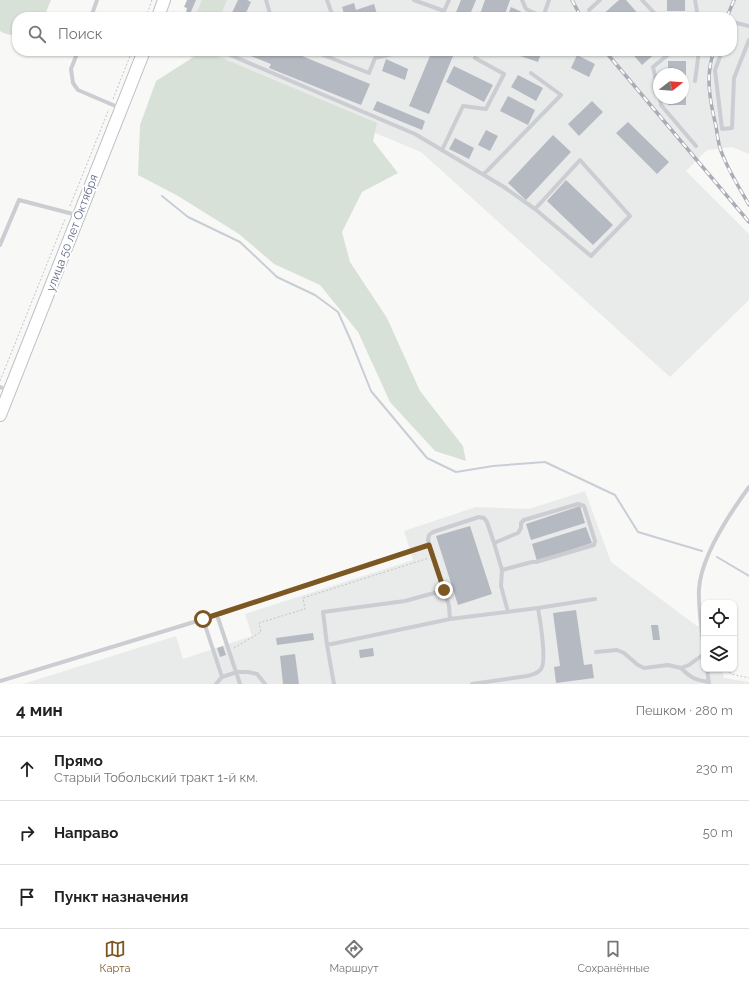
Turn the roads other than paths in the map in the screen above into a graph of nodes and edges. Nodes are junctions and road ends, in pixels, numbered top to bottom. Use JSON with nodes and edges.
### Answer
{"nodes":[{"id":1,"x":97,"y":0,"type":"edge"},
{"id":2,"x":164,"y":0,"type":"edge"},
{"id":3,"x":266,"y":0,"type":"edge"},
{"id":4,"x":328,"y":0,"type":"edge"},
{"id":5,"x":414,"y":0,"type":"edge"},
{"id":6,"x":449,"y":0,"type":"edge"},
{"id":7,"x":522,"y":0,"type":"edge"},
{"id":8,"x":549,"y":0,"type":"edge"},
{"id":9,"x":600,"y":0,"type":"edge"},
{"id":10,"x":642,"y":0,"type":"edge"},
{"id":11,"x":695,"y":0,"type":"edge"},
{"id":12,"x":589,"y":10,"type":"dead end"},
{"id":13,"x":93,"y":12,"type":"edge"},
{"id":14,"x":160,"y":12,"type":"edge"},
{"id":15,"x":270,"y":12,"type":"edge"},
{"id":16,"x":332,"y":12,"type":"edge"},
{"id":17,"x":532,"y":12,"type":"edge"},
{"id":18,"x":545,"y":12,"type":"edge"},
{"id":19,"x":653,"y":12,"type":"edge"},
{"id":20,"x":697,"y":12,"type":"edge"},
{"id":21,"x":737,"y":23,"type":"edge"},
{"id":22,"x":749,"y":26,"type":"edge"},
{"id":23,"x":749,"y":40,"type":"edge"},
{"id":24,"x":76,"y":56,"type":"edge"},
{"id":25,"x":142,"y":56,"type":"edge"},
{"id":26,"x":233,"y":56,"type":"edge"},
{"id":27,"x":326,"y":56,"type":"edge"},
{"id":28,"x":383,"y":56,"type":"edge"},
{"id":29,"x":666,"y":56,"type":"edge"},
{"id":30,"x":698,"y":56,"type":"edge"},
{"id":31,"x":720,"y":56,"type":"edge"},
{"id":32,"x":475,"y":58,"type":"dead end"},
{"id":33,"x":653,"y":68,"type":"edge"},
{"id":34,"x":531,"y":73,"type":"dead end"},
{"id":35,"x":695,"y":81,"type":"dead end"},
{"id":36,"x":662,"y":104,"type":"edge"},
{"id":37,"x":121,"y":109,"type":"junction"},
{"id":38,"x":696,"y":146,"type":"dead end"},
{"id":39,"x":442,"y":150,"type":"junction"},
{"id":40,"x":483,"y":174,"type":"junction"},
{"id":41,"x":535,"y":209,"type":"junction"},
{"id":42,"x":79,"y":216,"type":"junction"},
{"id":43,"x":0,"y":245,"type":"edge"},
{"id":44,"x":5,"y":389,"type":"edge"},
{"id":45,"x":0,"y":415,"type":"edge"},
{"id":46,"x":749,"y":487,"type":"edge"},
{"id":47,"x":494,"y":543,"type":"junction"},
{"id":48,"x":429,"y":545,"type":"junction"},
{"id":49,"x":502,"y":570,"type":"junction"},
{"id":50,"x":444,"y":590,"type":"junction"},
{"id":51,"x":595,"y":599,"type":"dead end"},
{"id":52,"x":538,"y":608,"type":"junction"},
{"id":53,"x":508,"y":612,"type":"junction"},
{"id":54,"x":218,"y":614,"type":"junction"},
{"id":55,"x":203,"y":619,"type":"junction"},
{"id":56,"x":450,"y":619,"type":"junction"},
{"id":57,"x":703,"y":636,"type":"edge"},
{"id":58,"x":327,"y":645,"type":"junction"},
{"id":59,"x":596,"y":652,"type":"dead end"},
{"id":60,"x":701,"y":656,"type":"edge"},
{"id":61,"x":681,"y":668,"type":"junction"},
{"id":62,"x":237,"y":672,"type":"junction"},
{"id":63,"x":707,"y":672,"type":"edge"},
{"id":64,"x":222,"y":677,"type":"junction"},
{"id":65,"x":0,"y":681,"type":"edge"},
{"id":66,"x":709,"y":683,"type":"edge"},
{"id":67,"x":216,"y":684,"type":"edge"},
{"id":68,"x":240,"y":684,"type":"edge"},
{"id":69,"x":265,"y":684,"type":"edge"},
{"id":70,"x":334,"y":684,"type":"edge"},
{"id":71,"x":472,"y":684,"type":"edge"}],
"edges":[{"from":1,"to":13,"type":"lane"},
{"from":2,"to":14,"type":"main road"},
{"from":3,"to":15,"type":"lane"},
{"from":4,"to":16,"type":"lane"},
{"from":5,"to":6,"type":"lane"},
{"from":7,"to":17,"type":"lane"},
{"from":8,"to":18,"type":"lane"},
{"from":9,"to":12,"type":"lane"},
{"from":10,"to":19,"type":"lane"},
{"from":11,"to":20,"type":"lane"},
{"from":21,"to":22,"type":"lane"},
{"from":23,"to":31,"type":"lane"},
{"from":24,"to":37,"type":"lane"},
{"from":25,"to":37,"type":"main road","name":"улица 50 лет Октября"},
{"from":26,"to":39,"type":"lane"},
{"from":27,"to":28,"type":"lane"},
{"from":29,"to":33,"type":"lane"},
{"from":30,"to":35,"type":"lane"},
{"from":32,"to":39,"type":"lane"},
{"from":34,"to":40,"type":"lane"},
{"from":36,"to":38,"type":"lane"},
{"from":37,"to":42,"type":"main road","name":"улица 50 лет Октября"},
{"from":39,"to":40,"type":"lane"},
{"from":40,"to":41,"type":"lane"},
{"from":41,"to":41,"type":"lane"},
{"from":42,"to":43,"type":"lane"},
{"from":42,"to":44,"type":"main road","name":"улица 50 лет Октября"},
{"from":44,"to":45,"type":"main road","name":"улица 50 лет Октября"},
{"from":46,"to":57,"type":"lane"},
{"from":47,"to":48,"type":"lane"},
{"from":47,"to":49,"type":"lane"},
{"from":47,"to":49,"type":"lane"},
{"from":48,"to":50,"type":"lane"},
{"from":48,"to":54,"type":"lane"},
{"from":49,"to":53,"type":"lane"},
{"from":50,"to":56,"type":"lane"},
{"from":50,"to":58,"type":"lane"},
{"from":51,"to":52,"type":"lane"},
{"from":52,"to":53,"type":"lane"},
{"from":52,"to":71,"type":"lane"},
{"from":53,"to":56,"type":"lane"},
{"from":54,"to":55,"type":"lane"},
{"from":54,"to":62,"type":"lane"},
{"from":55,"to":64,"type":"lane"},
{"from":55,"to":65,"type":"lane"},
{"from":56,"to":58,"type":"lane"},
{"from":58,"to":70,"type":"lane"},
{"from":59,"to":61,"type":"lane"},
{"from":60,"to":61,"type":"lane"},
{"from":61,"to":66,"type":"lane"},
{"from":62,"to":64,"type":"lane"},
{"from":62,"to":68,"type":"lane"},
{"from":62,"to":69,"type":"lane"},
{"from":63,"to":66,"type":"lane"},
{"from":64,"to":67,"type":"lane"}]}
